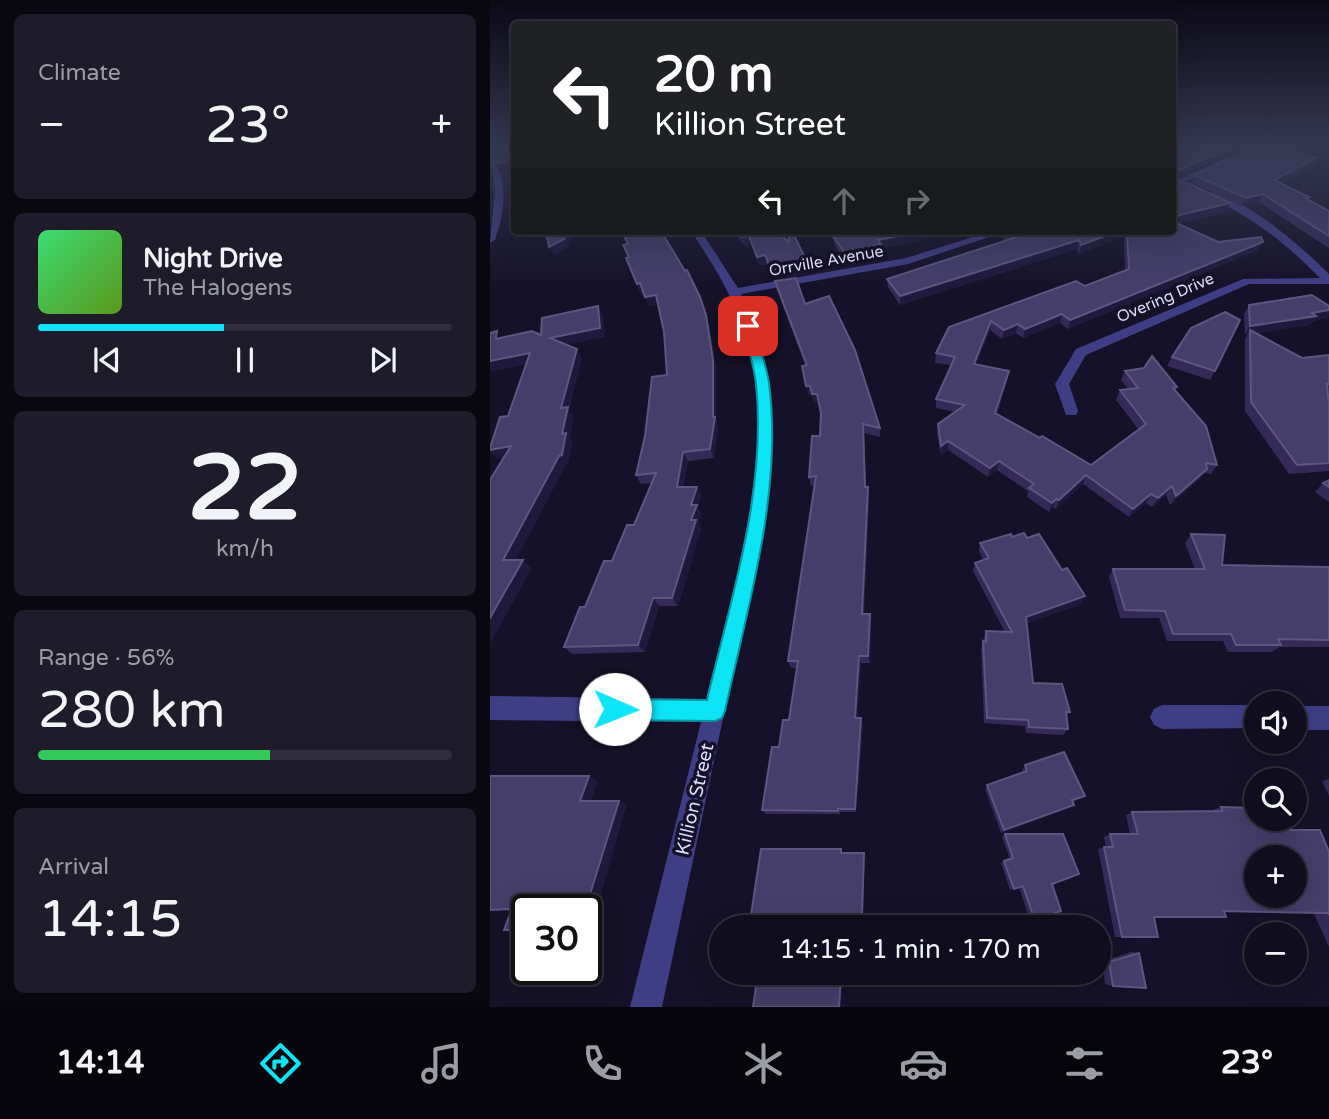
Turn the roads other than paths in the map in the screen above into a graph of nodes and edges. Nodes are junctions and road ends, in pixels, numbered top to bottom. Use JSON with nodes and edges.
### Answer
{"nodes":[{"id":1,"x":500,"y":193,"type":"edge"},
{"id":2,"x":1203,"y":193,"type":"edge"},
{"id":3,"x":699,"y":235,"type":"edge"},
{"id":4,"x":989,"y":235,"type":"edge"},
{"id":5,"x":490,"y":240,"type":"edge"},
{"id":6,"x":1329,"y":281,"type":"edge"},
{"id":7,"x":736,"y":292,"type":"junction"},
{"id":8,"x":1071,"y":411,"type":"dead end"},
{"id":9,"x":490,"y":708,"type":"edge"},
{"id":10,"x":715,"y":711,"type":"junction"},
{"id":11,"x":1162,"y":717,"type":"dead end"},
{"id":12,"x":1244,"y":718,"type":"edge"},
{"id":13,"x":1307,"y":718,"type":"edge"},
{"id":14,"x":1329,"y":718,"type":"edge"},
{"id":15,"x":646,"y":1007,"type":"edge"}],
"edges":[{"from":1,"to":5,"type":"street"},
{"from":2,"to":6,"type":"street"},
{"from":3,"to":7,"type":"street","name":"Killion Street"},
{"from":4,"to":7,"type":"street","name":"Orrville Avenue"},
{"from":6,"to":8,"type":"street","name":"Overing Drive"},
{"from":7,"to":10,"type":"street","name":"Killion Street"},
{"from":9,"to":10,"type":"street"},
{"from":10,"to":15,"type":"street","name":"Killion Street"},
{"from":11,"to":12,"type":"street"},
{"from":13,"to":14,"type":"street"}]}
